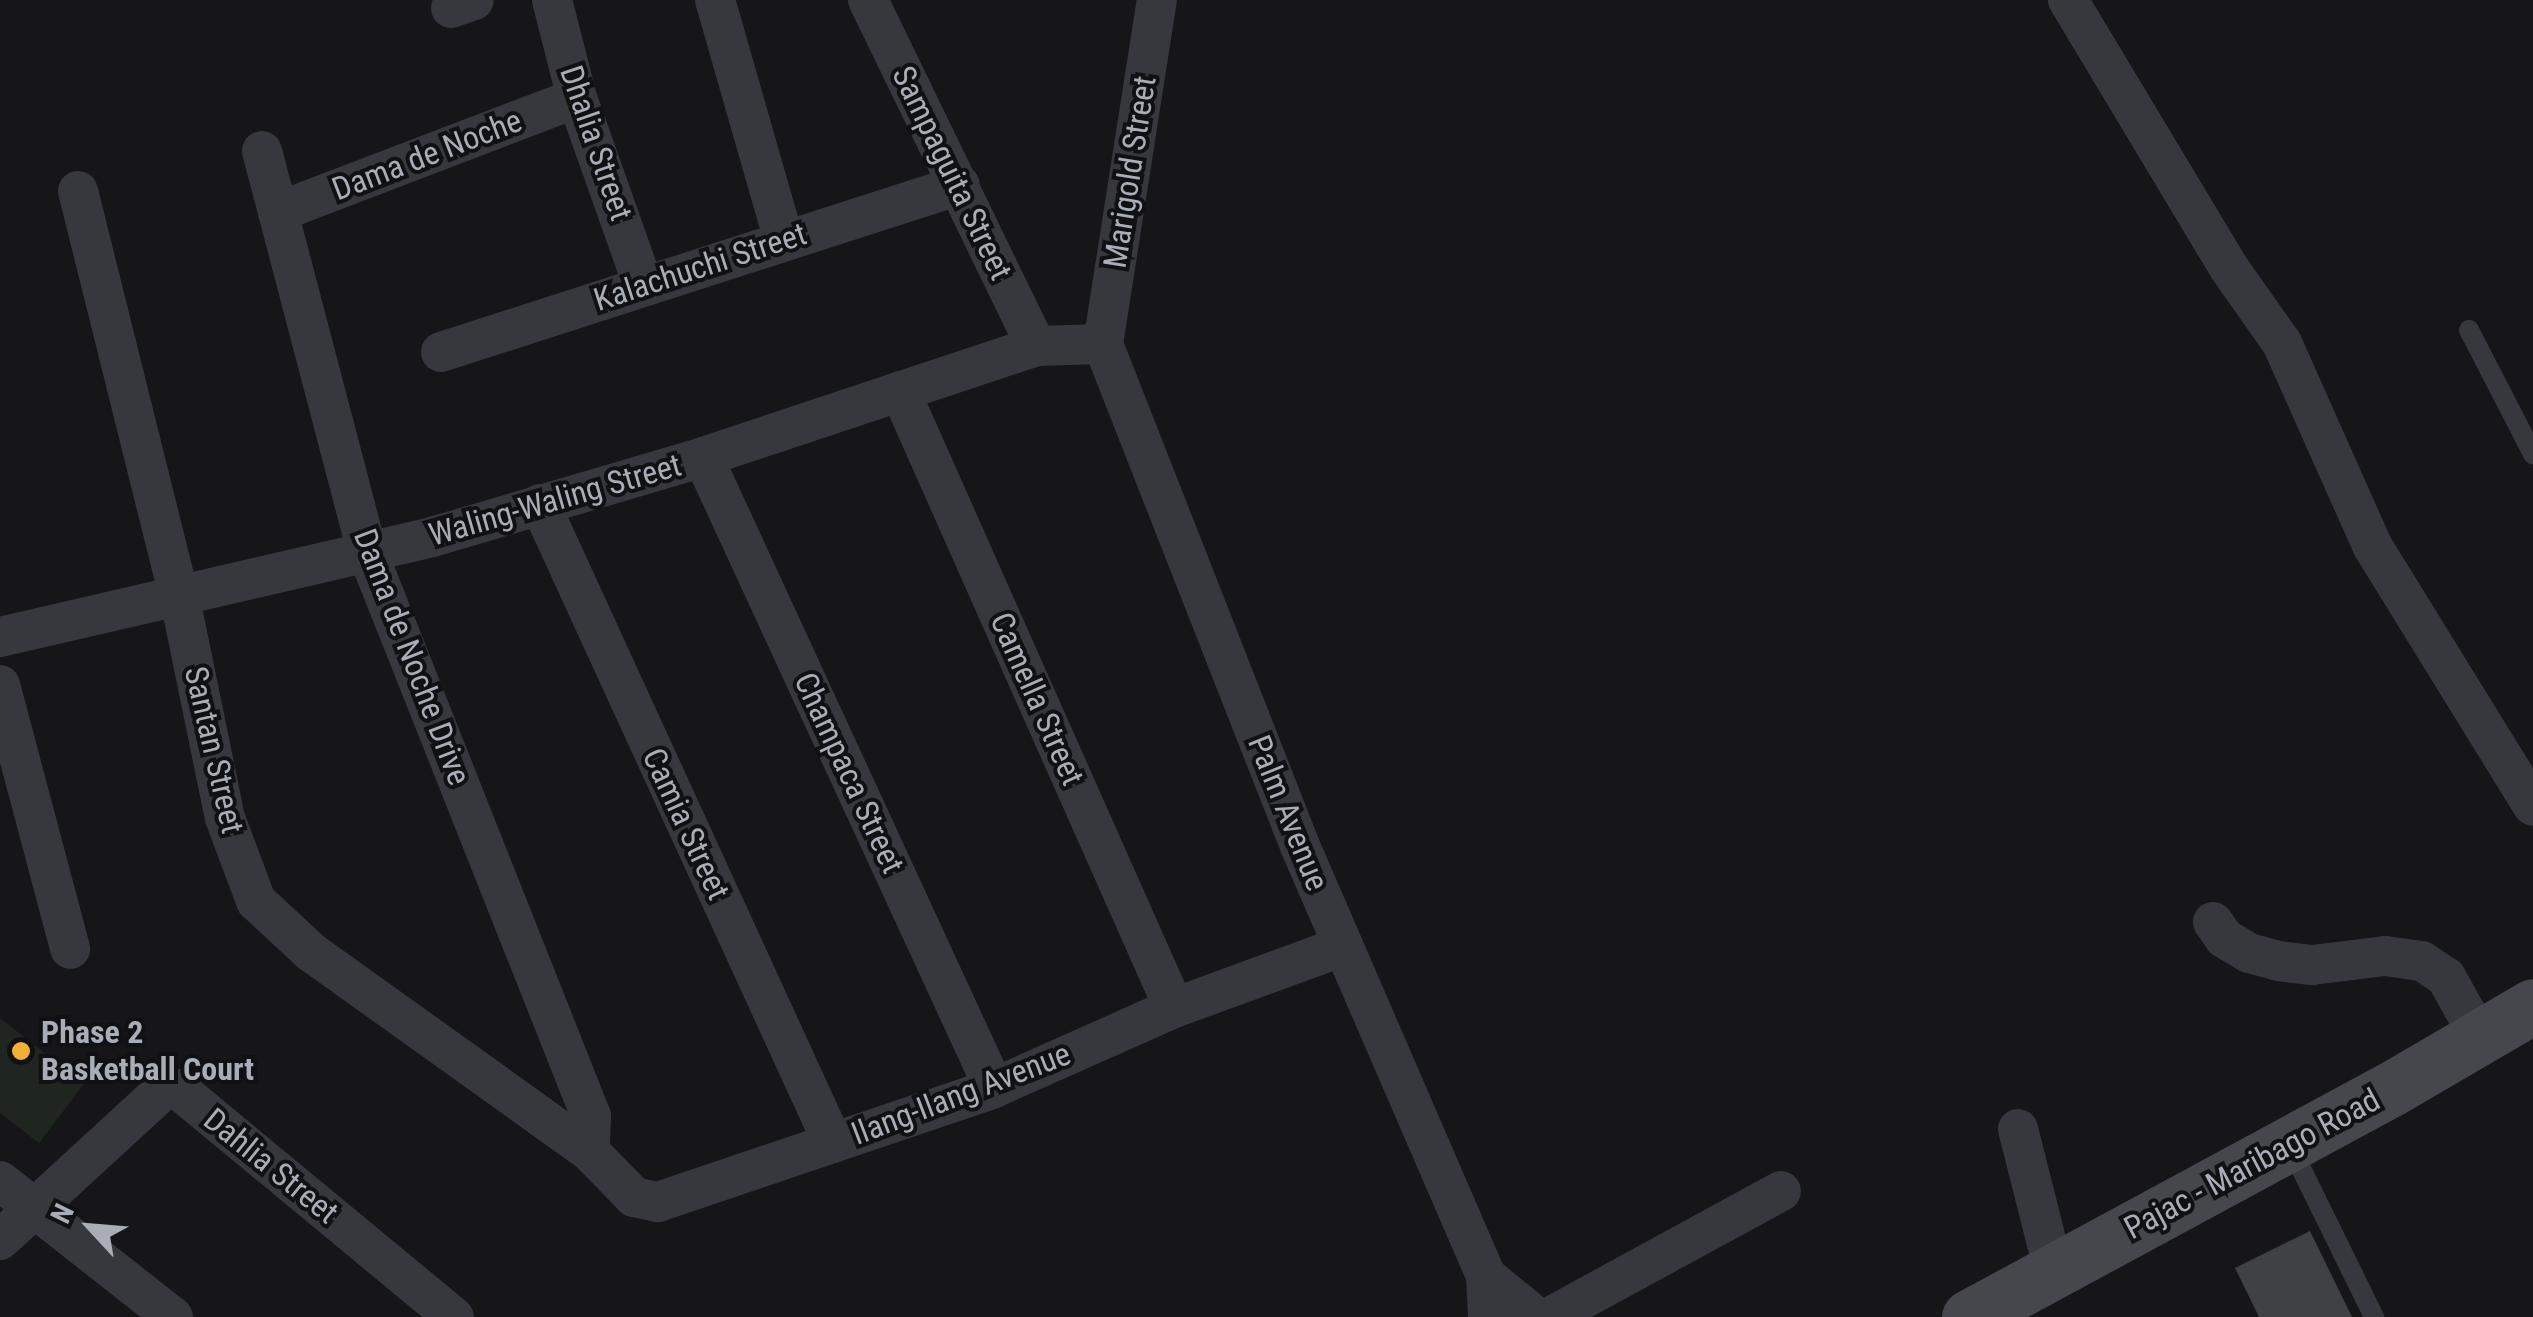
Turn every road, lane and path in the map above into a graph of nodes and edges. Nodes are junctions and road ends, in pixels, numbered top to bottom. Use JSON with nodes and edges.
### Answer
{"nodes":[{"id":1,"x":552,"y":0,"type":"edge"},
{"id":2,"x":715,"y":0,"type":"edge"},
{"id":3,"x":1158,"y":0,"type":"edge"},
{"id":4,"x":2068,"y":0,"type":"edge"},
{"id":5,"x":871,"y":1,"type":"edge"},
{"id":6,"x":576,"y":98,"type":"junction"},
{"id":7,"x":262,"y":151,"type":"dead end"},
{"id":8,"x":960,"y":185,"type":"junction"},
{"id":9,"x":78,"y":190,"type":"dead end"},
{"id":10,"x":278,"y":212,"type":"junction"},
{"id":11,"x":784,"y":240,"type":"junction"},
{"id":12,"x":643,"y":284,"type":"junction"},
{"id":13,"x":2468,"y":330,"type":"dead end"},
{"id":14,"x":1103,"y":344,"type":"junction"},
{"id":15,"x":1036,"y":346,"type":"junction"},
{"id":16,"x":441,"y":352,"type":"dead end"},
{"id":17,"x":900,"y":392,"type":"junction"},
{"id":18,"x":2533,"y":454,"type":"edge"},
{"id":19,"x":704,"y":458,"type":"junction"},
{"id":20,"x":540,"y":504,"type":"junction"},
{"id":21,"x":368,"y":554,"type":"junction"},
{"id":22,"x":180,"y":599,"type":"junction"},
{"id":23,"x":0,"y":637,"type":"edge"},
{"id":24,"x":0,"y":685,"type":"edge"},
{"id":25,"x":2533,"y":806,"type":"edge"},
{"id":26,"x":2214,"y":922,"type":"dead end"},
{"id":27,"x":1343,"y":946,"type":"junction"},
{"id":28,"x":70,"y":949,"type":"dead end"},
{"id":29,"x":2533,"y":1006,"type":"edge"},
{"id":30,"x":1174,"y":1008,"type":"junction"},
{"id":31,"x":2480,"y":1038,"type":"junction"},
{"id":32,"x":994,"y":1088,"type":"junction"},
{"id":33,"x":2018,"y":1130,"type":"dead end"},
{"id":34,"x":833,"y":1143,"type":"junction"},
{"id":35,"x":2290,"y":1145,"type":"junction"},
{"id":36,"x":590,"y":1152,"type":"junction"},
{"id":37,"x":0,"y":1182,"type":"edge"},
{"id":38,"x":1780,"y":1191,"type":"dead end"},
{"id":39,"x":34,"y":1209,"type":"junction"},
{"id":40,"x":0,"y":1240,"type":"edge"},
{"id":41,"x":2054,"y":1271,"type":"junction"},
{"id":42,"x":1486,"y":1276,"type":"junction"},
{"id":43,"x":173,"y":1317,"type":"edge"},
{"id":44,"x":454,"y":1317,"type":"edge"},
{"id":45,"x":1488,"y":1317,"type":"edge"},
{"id":46,"x":1536,"y":1317,"type":"edge"},
{"id":47,"x":1550,"y":1317,"type":"edge"},
{"id":48,"x":1968,"y":1317,"type":"edge"},
{"id":49,"x":2374,"y":1317,"type":"edge"}],
"edges":[{"from":1,"to":6,"type":"street","name":"Dhalia Street"},
{"from":2,"to":11,"type":"street"},
{"from":3,"to":14,"type":"street","name":"Marigold Street"},
{"from":4,"to":25,"type":"street"},
{"from":5,"to":8,"type":"street","name":"Sampaguita Street"},
{"from":6,"to":10,"type":"street","name":"Dama de Noche"},
{"from":6,"to":12,"type":"street","name":"Dhalia Street"},
{"from":7,"to":10,"type":"street","name":"Dama de Noche Drive"},
{"from":8,"to":11,"type":"street","name":"Kalachuchi Street"},
{"from":8,"to":15,"type":"street","name":"Sampaguita Street"},
{"from":9,"to":22,"type":"street","name":"Santan Street"},
{"from":10,"to":21,"type":"street","name":"Dama de Noche Drive"},
{"from":11,"to":12,"type":"street","name":"Kalachuchi Street"},
{"from":12,"to":16,"type":"street","name":"Kalachuchi Street"},
{"from":13,"to":18,"type":"lane"},
{"from":14,"to":15,"type":"street","name":"Waling-Waling Street"},
{"from":14,"to":27,"type":"street","name":"Palm Avenue"},
{"from":15,"to":17,"type":"street","name":"Waling-Waling Street"},
{"from":17,"to":19,"type":"street","name":"Waling-Waling Street"},
{"from":17,"to":30,"type":"street","name":"Camella Street"},
{"from":19,"to":20,"type":"street","name":"Waling-Waling Street"},
{"from":19,"to":32,"type":"street","name":"Champaca Street"},
{"from":20,"to":21,"type":"street","name":"Waling-Waling Street"},
{"from":20,"to":34,"type":"street","name":"Camia Street"},
{"from":21,"to":22,"type":"street","name":"Waling-Waling Street"},
{"from":21,"to":36,"type":"street","name":"Dama de Noche Drive"},
{"from":22,"to":23,"type":"street","name":"Waling-Waling Street"},
{"from":22,"to":36,"type":"street","name":"Santan Street"},
{"from":24,"to":28,"type":"street"},
{"from":26,"to":31,"type":"street"},
{"from":27,"to":30,"type":"street","name":"Ilang-Ilang Avenue"},
{"from":27,"to":42,"type":"street","name":"Palm Avenue"},
{"from":29,"to":31,"type":"street","name":"Pajac - Maribago Road"},
{"from":30,"to":32,"type":"street","name":"Ilang-Ilang Avenue"},
{"from":31,"to":35,"type":"street","name":"Pajac - Maribago Road"},
{"from":32,"to":34,"type":"street","name":"Ilang-Ilang Avenue"},
{"from":33,"to":41,"type":"street"},
{"from":34,"to":36,"type":"street","name":"Ilang-Ilang Avenue"},
{"from":35,"to":41,"type":"street","name":"Pajac - Maribago Road"},
{"from":35,"to":49,"type":"lane"},
{"from":37,"to":39,"type":"street"},
{"from":38,"to":47,"type":"street"},
{"from":39,"to":40,"type":"street","name":"Dahlia Street"},
{"from":39,"to":43,"type":"street"},
{"from":39,"to":44,"type":"street","name":"Dahlia Street"},
{"from":41,"to":48,"type":"street","name":"Pajac - Maribago Road"},
{"from":42,"to":45,"type":"street","name":"Palm Avenue"},
{"from":42,"to":46,"type":"street","name":"Palm Avenue"}]}
